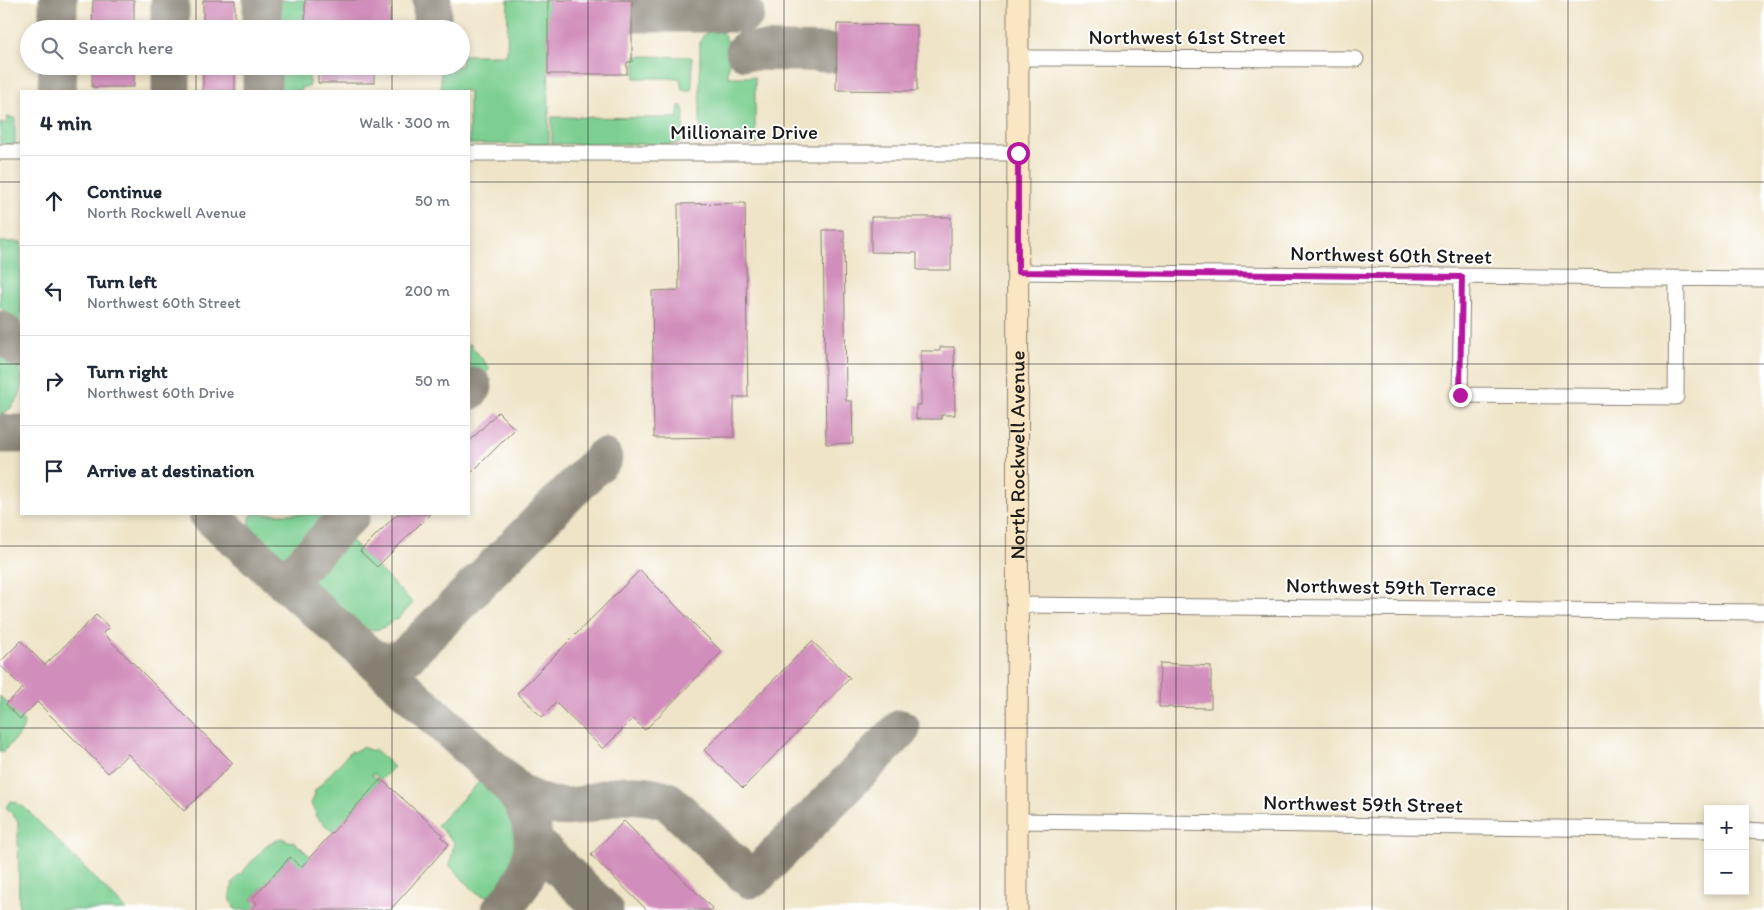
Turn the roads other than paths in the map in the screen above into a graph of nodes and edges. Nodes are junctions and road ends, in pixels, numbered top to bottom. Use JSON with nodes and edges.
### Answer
{"nodes":[{"id":1,"x":1018,"y":0,"type":"edge"},
{"id":2,"x":1018,"y":58,"type":"junction"},
{"id":3,"x":1356,"y":59,"type":"dead end"},
{"id":4,"x":0,"y":152,"type":"edge"},
{"id":5,"x":20,"y":152,"type":"edge"},
{"id":6,"x":470,"y":153,"type":"edge"},
{"id":7,"x":1018,"y":153,"type":"junction"},
{"id":8,"x":1018,"y":272,"type":"junction"},
{"id":9,"x":1462,"y":277,"type":"junction"},
{"id":10,"x":1677,"y":279,"type":"junction"},
{"id":11,"x":1764,"y":279,"type":"edge"},
{"id":12,"x":1017,"y":605,"type":"junction"},
{"id":13,"x":1764,"y":612,"type":"edge"},
{"id":14,"x":1017,"y":821,"type":"junction"},
{"id":15,"x":1704,"y":830,"type":"edge"},
{"id":16,"x":1749,"y":830,"type":"edge"},
{"id":17,"x":1764,"y":831,"type":"edge"},
{"id":18,"x":1017,"y":910,"type":"edge"}],
"edges":[{"from":1,"to":2,"type":"main road","name":"North Rockwell Avenue"},
{"from":2,"to":3,"type":"street","name":"Northwest 61st Street"},
{"from":2,"to":7,"type":"main road","name":"North Rockwell Avenue"},
{"from":4,"to":5,"type":"street"},
{"from":6,"to":7,"type":"street","name":"Millionaire Drive"},
{"from":7,"to":8,"type":"main road","name":"North Rockwell Avenue"},
{"from":8,"to":9,"type":"street","name":"Northwest 60th Street"},
{"from":8,"to":12,"type":"main road","name":"North Rockwell Avenue"},
{"from":9,"to":10,"type":"street","name":"Northwest 60th Street"},
{"from":9,"to":10,"type":"street"},
{"from":10,"to":11,"type":"street","name":"Northwest 60th Street"},
{"from":12,"to":13,"type":"street","name":"Northwest 59th Terrace"},
{"from":12,"to":14,"type":"main road","name":"North Rockwell Avenue"},
{"from":14,"to":15,"type":"street","name":"Northwest 59th Street"},
{"from":14,"to":18,"type":"main road","name":"North Rockwell Avenue"},
{"from":16,"to":17,"type":"street"}]}
